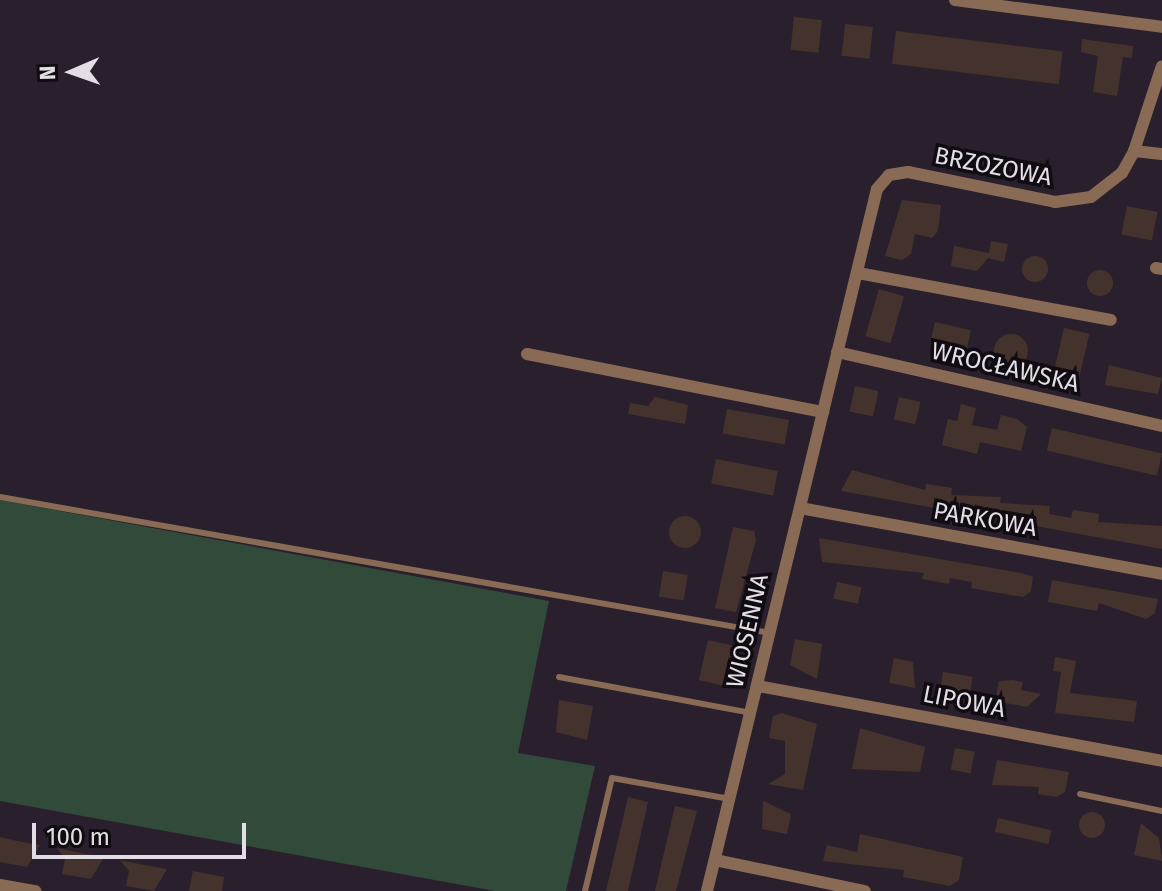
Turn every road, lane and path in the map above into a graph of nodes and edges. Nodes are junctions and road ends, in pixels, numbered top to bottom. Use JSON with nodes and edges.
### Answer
{"nodes":[{"id":1,"x":955,"y":0,"type":"edge"},
{"id":2,"x":1162,"y":27,"type":"edge"},
{"id":3,"x":1162,"y":66,"type":"edge"},
{"id":4,"x":1134,"y":151,"type":"junction"},
{"id":5,"x":1162,"y":154,"type":"edge"},
{"id":6,"x":889,"y":175,"type":"joint"},
{"id":7,"x":858,"y":273,"type":"junction"},
{"id":8,"x":1111,"y":320,"type":"dead end"},
{"id":9,"x":837,"y":352,"type":"junction"},
{"id":10,"x":527,"y":354,"type":"dead end"},
{"id":11,"x":823,"y":412,"type":"junction"},
{"id":12,"x":1162,"y":426,"type":"edge"},
{"id":13,"x":0,"y":497,"type":"edge"},
{"id":14,"x":800,"y":508,"type":"junction"},
{"id":15,"x":1162,"y":574,"type":"edge"},
{"id":16,"x":770,"y":633,"type":"junction"},
{"id":17,"x":559,"y":677,"type":"dead end"},
{"id":18,"x":758,"y":686,"type":"junction"},
{"id":19,"x":751,"y":713,"type":"junction"},
{"id":20,"x":1162,"y":761,"type":"edge"},
{"id":21,"x":1080,"y":794,"type":"dead end"},
{"id":22,"x":730,"y":799,"type":"junction"},
{"id":23,"x":1162,"y":811,"type":"edge"},
{"id":24,"x":715,"y":860,"type":"junction"},
{"id":25,"x":0,"y":885,"type":"edge"},
{"id":26,"x":35,"y":891,"type":"edge"},
{"id":27,"x":585,"y":891,"type":"edge"},
{"id":28,"x":707,"y":891,"type":"edge"},
{"id":29,"x":865,"y":891,"type":"edge"}],
"edges":[{"from":1,"to":2,"type":"street"},
{"from":3,"to":4,"type":"street","name":"BRZOZOWA"},
{"from":4,"to":5,"type":"street"},
{"from":4,"to":6,"type":"street","name":"BRZOZOWA"},
{"from":6,"to":7,"type":"street","name":"WIOSENNA"},
{"from":7,"to":8,"type":"street"},
{"from":7,"to":9,"type":"street","name":"WIOSENNA"},
{"from":9,"to":11,"type":"street","name":"WIOSENNA"},
{"from":9,"to":12,"type":"street","name":"WROCŁAWSKA"},
{"from":10,"to":11,"type":"street"},
{"from":11,"to":14,"type":"street","name":"WIOSENNA"},
{"from":13,"to":16,"type":"lane"},
{"from":14,"to":15,"type":"street","name":"PARKOWA"},
{"from":14,"to":16,"type":"street","name":"WIOSENNA"},
{"from":16,"to":18,"type":"street","name":"WIOSENNA"},
{"from":17,"to":19,"type":"lane"},
{"from":18,"to":19,"type":"street","name":"WIOSENNA"},
{"from":18,"to":20,"type":"street","name":"LIPOWA"},
{"from":19,"to":22,"type":"street","name":"WIOSENNA"},
{"from":21,"to":23,"type":"lane"},
{"from":22,"to":24,"type":"street","name":"WIOSENNA"},
{"from":22,"to":27,"type":"lane"},
{"from":24,"to":28,"type":"street","name":"WIOSENNA"},
{"from":24,"to":29,"type":"street"},
{"from":25,"to":26,"type":"street"}]}
